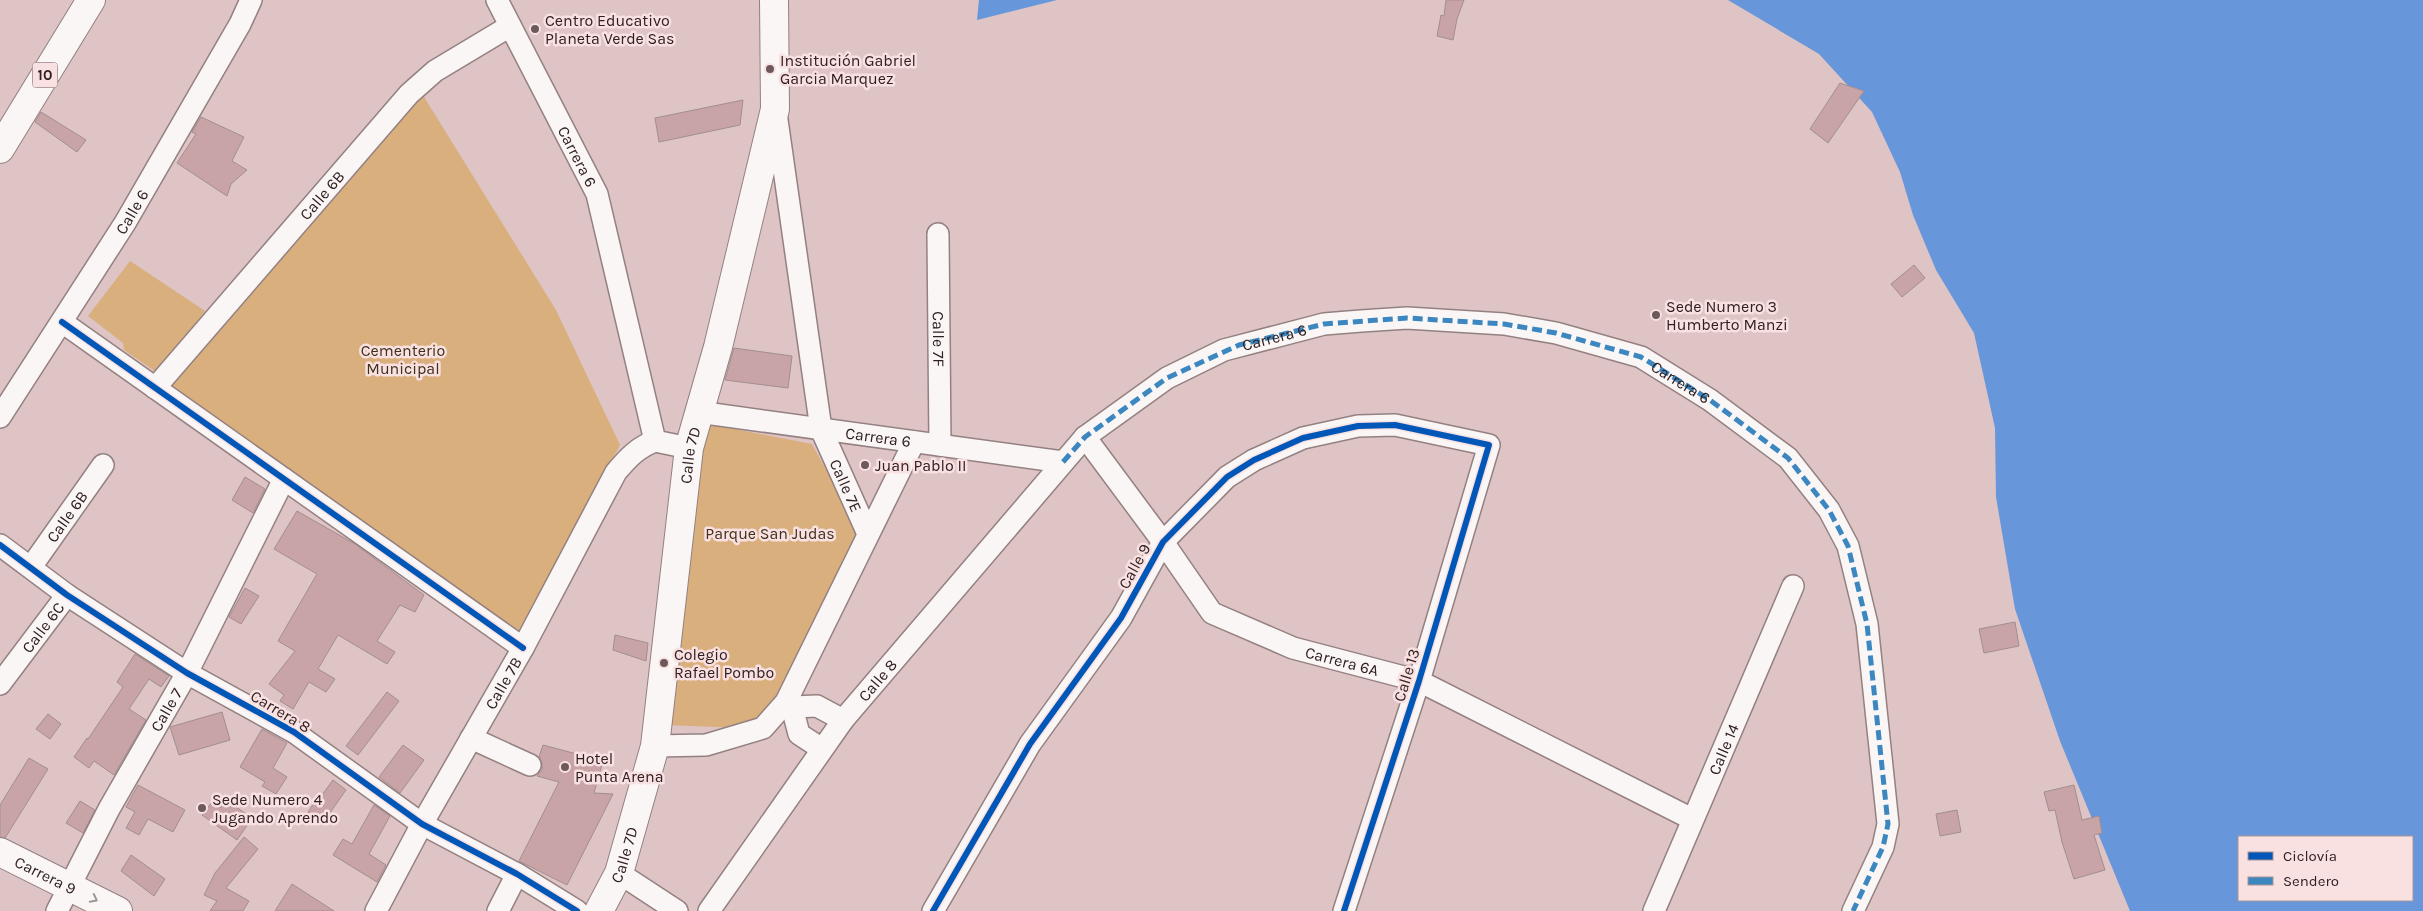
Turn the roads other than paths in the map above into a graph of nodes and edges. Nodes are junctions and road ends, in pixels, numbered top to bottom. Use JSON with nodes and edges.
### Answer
{"nodes":[{"id":1,"x":91,"y":0,"type":"edge"},
{"id":2,"x":251,"y":0,"type":"edge"},
{"id":3,"x":497,"y":0,"type":"edge"},
{"id":4,"x":774,"y":0,"type":"edge"},
{"id":5,"x":510,"y":26,"type":"junction"},
{"id":6,"x":775,"y":109,"type":"junction"},
{"id":7,"x":0,"y":150,"type":"edge"},
{"id":8,"x":938,"y":234,"type":"dead end"},
{"id":9,"x":62,"y":322,"type":"junction"},
{"id":10,"x":155,"y":388,"type":"junction"},
{"id":11,"x":698,"y":412,"type":"junction"},
{"id":12,"x":0,"y":417,"type":"edge"},
{"id":13,"x":821,"y":429,"type":"junction"},
{"id":14,"x":1085,"y":437,"type":"junction"},
{"id":15,"x":655,"y":441,"type":"junction"},
{"id":16,"x":914,"y":442,"type":"junction"},
{"id":17,"x":940,"y":445,"type":"junction"},
{"id":18,"x":1489,"y":445,"type":"joint"},
{"id":19,"x":689,"y":448,"type":"junction"},
{"id":20,"x":1063,"y":462,"type":"junction"},
{"id":21,"x":103,"y":465,"type":"dead end"},
{"id":22,"x":284,"y":479,"type":"junction"},
{"id":23,"x":868,"y":534,"type":"junction"},
{"id":24,"x":1163,"y":542,"type":"junction"},
{"id":25,"x":0,"y":544,"type":"edge"},
{"id":26,"x":31,"y":567,"type":"junction"},
{"id":27,"x":1793,"y":586,"type":"dead end"},
{"id":28,"x":68,"y":595,"type":"junction"},
{"id":29,"x":523,"y":648,"type":"junction"},
{"id":30,"x":188,"y":673,"type":"junction"},
{"id":31,"x":1419,"y":681,"type":"junction"},
{"id":32,"x":0,"y":684,"type":"edge"},
{"id":33,"x":789,"y":704,"type":"junction"},
{"id":34,"x":843,"y":720,"type":"junction"},
{"id":35,"x":471,"y":738,"type":"junction"},
{"id":36,"x":655,"y":746,"type":"junction"},
{"id":37,"x":822,"y":749,"type":"junction"},
{"id":38,"x":530,"y":765,"type":"dead end"},
{"id":39,"x":1692,"y":819,"type":"junction"},
{"id":40,"x":422,"y":824,"type":"junction"},
{"id":41,"x":0,"y":852,"type":"edge"},
{"id":42,"x":620,"y":873,"type":"junction"},
{"id":43,"x":517,"y":874,"type":"junction"},
{"id":44,"x":70,"y":887,"type":"junction"},
{"id":45,"x":57,"y":911,"type":"edge"},
{"id":46,"x":118,"y":911,"type":"edge"},
{"id":47,"x":376,"y":911,"type":"edge"},
{"id":48,"x":498,"y":911,"type":"edge"},
{"id":49,"x":577,"y":911,"type":"edge"},
{"id":50,"x":599,"y":911,"type":"edge"},
{"id":51,"x":677,"y":911,"type":"edge"},
{"id":52,"x":709,"y":911,"type":"edge"},
{"id":53,"x":933,"y":911,"type":"edge"},
{"id":54,"x":1344,"y":911,"type":"edge"},
{"id":55,"x":1654,"y":911,"type":"edge"},
{"id":56,"x":1853,"y":911,"type":"edge"}],
"edges":[{"from":1,"to":7,"type":"main road","number":"10"},
{"from":2,"to":9,"type":"street","name":"Calle 6"},
{"from":3,"to":5,"type":"street","name":"Carrera 6"},
{"from":4,"to":6,"type":"main road","name":"Calle 7D"},
{"from":5,"to":10,"type":"street","name":"Calle 6B"},
{"from":5,"to":15,"type":"street","name":"Carrera 6"},
{"from":6,"to":11,"type":"main road","name":"Calle 7D"},
{"from":6,"to":13,"type":"street","name":"Calle 7E"},
{"from":8,"to":17,"type":"street","name":"Calle 7F"},
{"from":9,"to":10,"type":"street"},
{"from":9,"to":12,"type":"street","name":"Calle 6"},
{"from":10,"to":22,"type":"street"},
{"from":11,"to":13,"type":"street","name":"Carrera 6"},
{"from":11,"to":19,"type":"main road","name":"Calle 7D"},
{"from":13,"to":16,"type":"street","name":"Carrera 6"},
{"from":13,"to":23,"type":"street","name":"Calle 7E"},
{"from":14,"to":20,"type":"street","name":"Carrera 6"},
{"from":14,"to":24,"type":"street","name":"Carrera 6A"},
{"from":14,"to":56,"type":"street","name":"Carrera 6"},
{"from":15,"to":19,"type":"street"},
{"from":15,"to":29,"type":"street","name":"Calle 7B"},
{"from":16,"to":17,"type":"street","name":"Carrera 6"},
{"from":16,"to":23,"type":"street"},
{"from":17,"to":20,"type":"street","name":"Carrera 6"},
{"from":18,"to":24,"type":"street","name":"Calle 9"},
{"from":18,"to":31,"type":"street","name":"Calle 13"},
{"from":19,"to":36,"type":"main road","name":"Calle 7D"},
{"from":20,"to":34,"type":"street","name":"Calle 8"},
{"from":21,"to":26,"type":"street","name":"Calle 6B"},
{"from":22,"to":29,"type":"street"},
{"from":22,"to":30,"type":"street","name":"Calle 7"},
{"from":23,"to":33,"type":"street"},
{"from":24,"to":31,"type":"street","name":"Carrera 6A"},
{"from":24,"to":53,"type":"street","name":"Calle 9"},
{"from":25,"to":26,"type":"street","name":"Carrera 8"},
{"from":26,"to":28,"type":"street","name":"Carrera 8"},
{"from":27,"to":39,"type":"street","name":"Calle 14"},
{"from":28,"to":30,"type":"street","name":"Carrera 8"},
{"from":28,"to":32,"type":"street","name":"Calle 6C"},
{"from":29,"to":35,"type":"street","name":"Calle 7B"},
{"from":30,"to":40,"type":"street","name":"Carrera 8"},
{"from":30,"to":44,"type":"street","name":"Calle 7"},
{"from":31,"to":39,"type":"street","name":"Carrera 6A"},
{"from":31,"to":54,"type":"street","name":"Calle 13"},
{"from":33,"to":34,"type":"street"},
{"from":33,"to":36,"type":"street"},
{"from":33,"to":37,"type":"street"},
{"from":34,"to":37,"type":"street","name":"Calle 8"},
{"from":35,"to":38,"type":"street"},
{"from":35,"to":40,"type":"street","name":"Calle 7B"},
{"from":36,"to":42,"type":"main road","name":"Calle 7D"},
{"from":37,"to":52,"type":"street","name":"Calle 8"},
{"from":39,"to":55,"type":"street","name":"Calle 14"},
{"from":40,"to":43,"type":"street","name":"Carrera 8"},
{"from":40,"to":47,"type":"street","name":"Calle 7B"},
{"from":41,"to":44,"type":"main road","name":"Carrera 9"},
{"from":42,"to":50,"type":"main road","name":"Calle 7D"},
{"from":42,"to":51,"type":"street"},
{"from":43,"to":48,"type":"street"},
{"from":43,"to":49,"type":"street","name":"Carrera 8"},
{"from":44,"to":45,"type":"street","name":"Calle 7"},
{"from":44,"to":46,"type":"main road","name":"Carrera 9","one_way":true}]}
